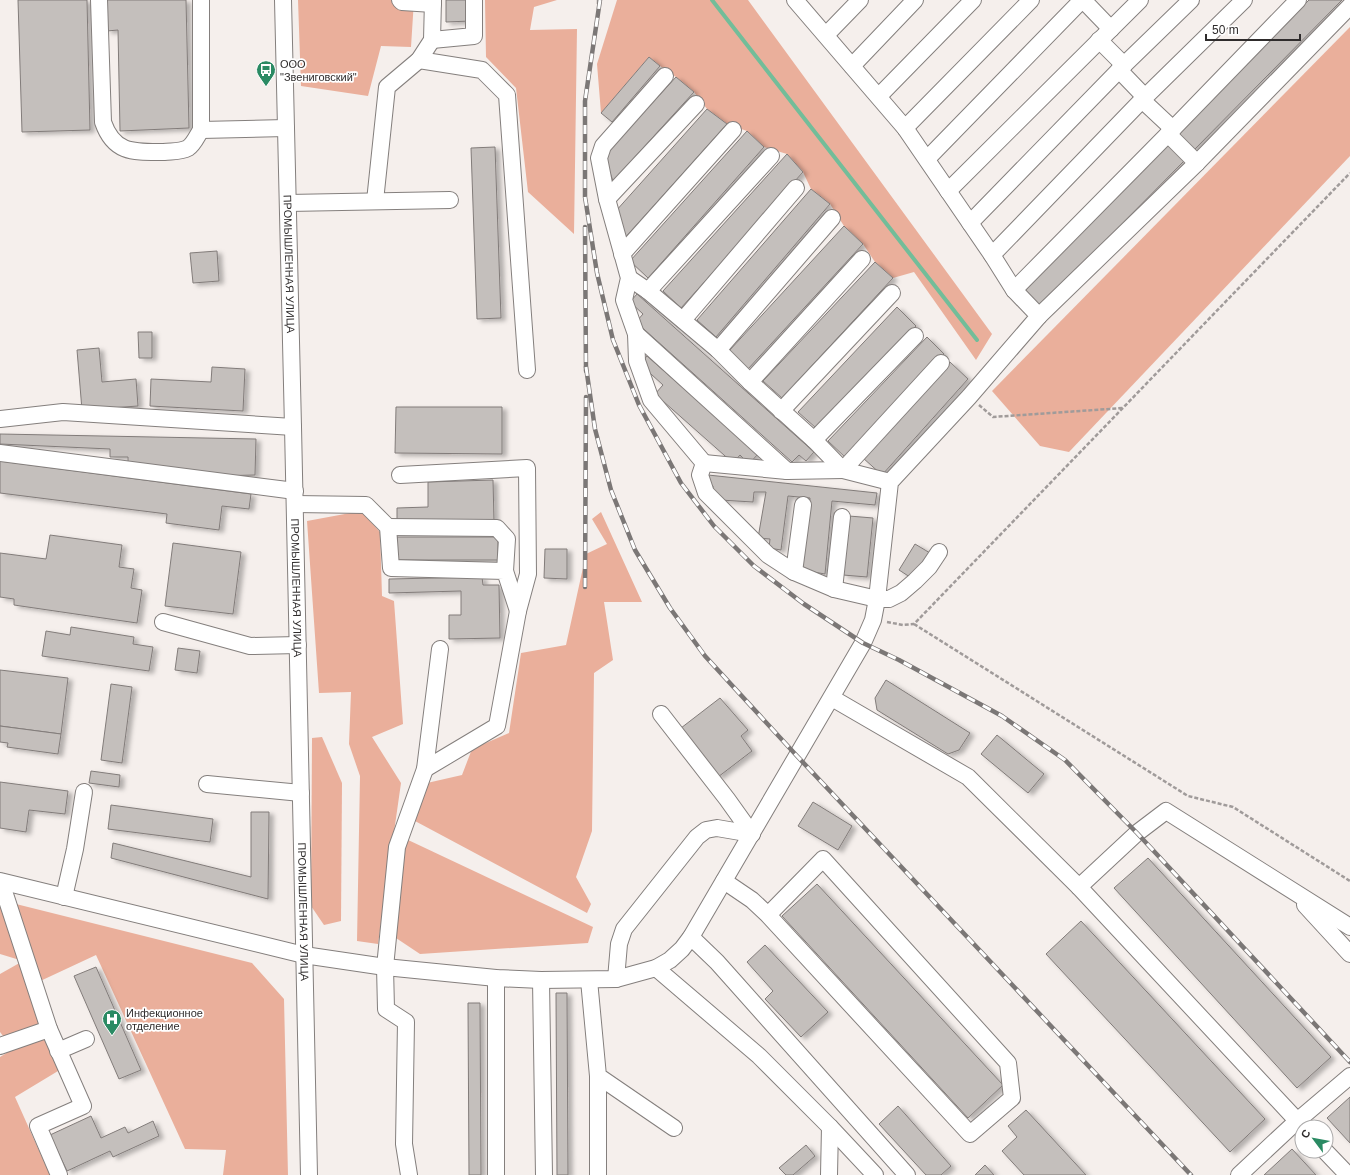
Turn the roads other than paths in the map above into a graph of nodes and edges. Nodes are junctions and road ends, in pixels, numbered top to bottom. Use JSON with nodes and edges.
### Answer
{"nodes":[{"id":1,"x":99,"y":0,"type":"edge"},
{"id":2,"x":200,"y":0,"type":"edge"},
{"id":3,"x":283,"y":0,"type":"edge"},
{"id":4,"x":400,"y":0,"type":"edge"},
{"id":5,"x":474,"y":0,"type":"edge"},
{"id":6,"x":860,"y":0,"type":"edge"},
{"id":7,"x":915,"y":0,"type":"edge"},
{"id":8,"x":973,"y":0,"type":"edge"},
{"id":9,"x":1031,"y":0,"type":"edge"},
{"id":10,"x":1082,"y":0,"type":"edge"},
{"id":11,"x":1140,"y":0,"type":"edge"},
{"id":12,"x":1191,"y":0,"type":"edge"},
{"id":13,"x":1244,"y":0,"type":"edge"},
{"id":14,"x":1298,"y":0,"type":"edge"},
{"id":15,"x":433,"y":2,"type":"edge"},
{"id":16,"x":801,"y":2,"type":"edge"},
{"id":17,"x":1350,"y":6,"type":"edge"},
{"id":18,"x":1111,"y":29,"type":"junction"},
{"id":19,"x":826,"y":35,"type":"junction"},
{"id":20,"x":432,"y":40,"type":"junction"},
{"id":21,"x":1099,"y":40,"type":"junction"},
{"id":22,"x":419,"y":60,"type":"junction"},
{"id":23,"x":852,"y":66,"type":"junction"},
{"id":24,"x":1122,"y":68,"type":"junction"},
{"id":25,"x":664,"y":76,"type":"dead end"},
{"id":26,"x":879,"y":96,"type":"junction"},
{"id":27,"x":1144,"y":99,"type":"junction"},
{"id":28,"x":696,"y":104,"type":"dead end"},
{"id":29,"x":286,"y":128,"type":"junction"},
{"id":30,"x":906,"y":128,"type":"junction"},
{"id":31,"x":201,"y":130,"type":"junction"},
{"id":32,"x":733,"y":130,"type":"dead end"},
{"id":33,"x":1170,"y":132,"type":"junction"},
{"id":34,"x":771,"y":156,"type":"dead end"},
{"id":35,"x":927,"y":159,"type":"junction"},
{"id":36,"x":1197,"y":163,"type":"junction"},
{"id":37,"x":796,"y":188,"type":"dead end"},
{"id":38,"x":948,"y":191,"type":"junction"},
{"id":39,"x":607,"y":199,"type":"junction"},
{"id":40,"x":450,"y":200,"type":"dead end"},
{"id":41,"x":375,"y":201,"type":"junction"},
{"id":42,"x":288,"y":203,"type":"junction"},
{"id":43,"x":832,"y":218,"type":"dead end"},
{"id":44,"x":970,"y":223,"type":"junction"},
{"id":45,"x":622,"y":254,"type":"junction"},
{"id":46,"x":992,"y":255,"type":"junction"},
{"id":47,"x":862,"y":259,"type":"dead end"},
{"id":48,"x":629,"y":278,"type":"junction"},
{"id":49,"x":1014,"y":290,"type":"junction"},
{"id":50,"x":648,"y":291,"type":"junction"},
{"id":51,"x":892,"y":293,"type":"dead end"},
{"id":52,"x":1039,"y":316,"type":"junction"},
{"id":53,"x":683,"y":320,"type":"junction"},
{"id":54,"x":636,"y":334,"type":"junction"},
{"id":55,"x":915,"y":336,"type":"dead end"},
{"id":56,"x":718,"y":350,"type":"junction"},
{"id":57,"x":941,"y":363,"type":"dead end"},
{"id":58,"x":527,"y":370,"type":"dead end"},
{"id":59,"x":750,"y":382,"type":"junction"},
{"id":60,"x":781,"y":411,"type":"junction"},
{"id":61,"x":0,"y":419,"type":"edge"},
{"id":62,"x":293,"y":427,"type":"junction"},
{"id":63,"x":814,"y":440,"type":"junction"},
{"id":64,"x":0,"y":453,"type":"edge"},
{"id":65,"x":704,"y":463,"type":"junction"},
{"id":66,"x":844,"y":470,"type":"junction"},
{"id":67,"x":787,"y":471,"type":"junction"},
{"id":68,"x":400,"y":475,"type":"dead end"},
{"id":69,"x":890,"y":482,"type":"junction"},
{"id":70,"x":295,"y":498,"type":"junction"},
{"id":71,"x":803,"y":505,"type":"dead end"},
{"id":72,"x":842,"y":517,"type":"dead end"},
{"id":73,"x":388,"y":527,"type":"junction"},
{"id":74,"x":939,"y":552,"type":"dead end"},
{"id":75,"x":505,"y":571,"type":"junction"},
{"id":76,"x":794,"y":572,"type":"junction"},
{"id":77,"x":834,"y":589,"type":"junction"},
{"id":78,"x":877,"y":599,"type":"junction"},
{"id":79,"x":518,"y":611,"type":"junction"},
{"id":80,"x":163,"y":622,"type":"dead end"},
{"id":81,"x":298,"y":645,"type":"junction"},
{"id":82,"x":440,"y":648,"type":"dead end"},
{"id":83,"x":832,"y":698,"type":"junction"},
{"id":84,"x":661,"y":714,"type":"dead end"},
{"id":85,"x":425,"y":769,"type":"junction"},
{"id":86,"x":207,"y":784,"type":"dead end"},
{"id":87,"x":84,"y":792,"type":"dead end"},
{"id":88,"x":301,"y":793,"type":"junction"},
{"id":89,"x":752,"y":834,"type":"junction"},
{"id":90,"x":0,"y":881,"type":"edge"},
{"id":91,"x":724,"y":881,"type":"junction"},
{"id":92,"x":1079,"y":887,"type":"junction"},
{"id":93,"x":1292,"y":890,"type":"junction"},
{"id":94,"x":64,"y":897,"type":"junction"},
{"id":95,"x":768,"y":915,"type":"junction"},
{"id":96,"x":1350,"y":926,"type":"edge"},
{"id":97,"x":691,"y":937,"type":"junction"},
{"id":98,"x":1350,"y":954,"type":"edge"},
{"id":99,"x":304,"y":956,"type":"junction"},
{"id":100,"x":385,"y":967,"type":"junction"},
{"id":101,"x":656,"y":968,"type":"junction"},
{"id":102,"x":496,"y":978,"type":"junction"},
{"id":103,"x":616,"y":979,"type":"junction"},
{"id":104,"x":541,"y":980,"type":"junction"},
{"id":105,"x":589,"y":980,"type":"junction"},
{"id":106,"x":49,"y":1029,"type":"junction"},
{"id":107,"x":86,"y":1039,"type":"dead end"},
{"id":108,"x":0,"y":1046,"type":"edge"},
{"id":109,"x":58,"y":1051,"type":"junction"},
{"id":110,"x":598,"y":1076,"type":"junction"},
{"id":111,"x":1350,"y":1076,"type":"edge"},
{"id":112,"x":1295,"y":1119,"type":"edge"},
{"id":113,"x":1305,"y":1119,"type":"edge"},
{"id":114,"x":830,"y":1127,"type":"junction"},
{"id":115,"x":674,"y":1128,"type":"dead end"},
{"id":116,"x":1294,"y":1129,"type":"edge"},
{"id":117,"x":1333,"y":1159,"type":"edge"},
{"id":118,"x":59,"y":1175,"type":"edge"},
{"id":119,"x":309,"y":1175,"type":"edge"},
{"id":120,"x":409,"y":1175,"type":"edge"},
{"id":121,"x":496,"y":1175,"type":"edge"},
{"id":122,"x":544,"y":1175,"type":"edge"},
{"id":123,"x":598,"y":1175,"type":"edge"},
{"id":124,"x":829,"y":1175,"type":"edge"},
{"id":125,"x":874,"y":1175,"type":"edge"},
{"id":126,"x":907,"y":1175,"type":"edge"},
{"id":127,"x":1238,"y":1175,"type":"edge"},
{"id":128,"x":1348,"y":1175,"type":"edge"}],
"edges":[{"from":1,"to":31,"type":"street"},
{"from":2,"to":31,"type":"street"},
{"from":3,"to":29,"type":"street","name":"ПРОМЫШЛЕННАЯ УЛИЦА"},
{"from":4,"to":15,"type":"street"},
{"from":5,"to":20,"type":"street"},
{"from":6,"to":19,"type":"street"},
{"from":7,"to":23,"type":"street"},
{"from":8,"to":26,"type":"street"},
{"from":9,"to":30,"type":"street"},
{"from":10,"to":18,"type":"street"},
{"from":10,"to":35,"type":"street"},
{"from":11,"to":18,"type":"street"},
{"from":12,"to":24,"type":"street"},
{"from":13,"to":27,"type":"street"},
{"from":14,"to":33,"type":"street"},
{"from":15,"to":20,"type":"street"},
{"from":16,"to":19,"type":"street"},
{"from":17,"to":36,"type":"street"},
{"from":18,"to":21,"type":"street"},
{"from":19,"to":23,"type":"street"},
{"from":20,"to":22,"type":"street"},
{"from":21,"to":24,"type":"street"},
{"from":21,"to":38,"type":"street"},
{"from":22,"to":41,"type":"street"},
{"from":22,"to":58,"type":"street"},
{"from":23,"to":26,"type":"street"},
{"from":24,"to":27,"type":"street"},
{"from":24,"to":44,"type":"street"},
{"from":25,"to":39,"type":"street"},
{"from":26,"to":30,"type":"street"},
{"from":27,"to":33,"type":"street"},
{"from":27,"to":46,"type":"street"},
{"from":28,"to":39,"type":"street"},
{"from":29,"to":31,"type":"street"},
{"from":29,"to":42,"type":"street","name":"ПРОМЫШЛЕННАЯ УЛИЦА"},
{"from":30,"to":35,"type":"street"},
{"from":32,"to":45,"type":"street"},
{"from":33,"to":36,"type":"street"},
{"from":33,"to":49,"type":"street"},
{"from":34,"to":50,"type":"street"},
{"from":35,"to":38,"type":"street"},
{"from":36,"to":52,"type":"street"},
{"from":37,"to":53,"type":"street"},
{"from":38,"to":44,"type":"street"},
{"from":39,"to":45,"type":"street"},
{"from":40,"to":41,"type":"street"},
{"from":41,"to":42,"type":"street"},
{"from":42,"to":62,"type":"street","name":"ПРОМЫШЛЕННАЯ УЛИЦА"},
{"from":43,"to":56,"type":"street"},
{"from":44,"to":46,"type":"street"},
{"from":45,"to":48,"type":"street"},
{"from":46,"to":49,"type":"street"},
{"from":47,"to":59,"type":"street"},
{"from":48,"to":50,"type":"street"},
{"from":48,"to":54,"type":"street"},
{"from":49,"to":52,"type":"street"},
{"from":50,"to":53,"type":"street"},
{"from":51,"to":60,"type":"street"},
{"from":52,"to":69,"type":"street"},
{"from":53,"to":56,"type":"street"},
{"from":54,"to":65,"type":"street"},
{"from":54,"to":67,"type":"street"},
{"from":55,"to":63,"type":"street"},
{"from":56,"to":59,"type":"street"},
{"from":57,"to":66,"type":"street"},
{"from":59,"to":60,"type":"street"},
{"from":60,"to":63,"type":"street"},
{"from":61,"to":62,"type":"street"},
{"from":62,"to":70,"type":"street","name":"ПРОМЫШЛЕННАЯ УЛИЦА"},
{"from":63,"to":66,"type":"street"},
{"from":64,"to":70,"type":"street"},
{"from":65,"to":67,"type":"street"},
{"from":65,"to":76,"type":"street"},
{"from":66,"to":67,"type":"street"},
{"from":66,"to":69,"type":"street"},
{"from":68,"to":79,"type":"street"},
{"from":69,"to":78,"type":"street"},
{"from":70,"to":73,"type":"street"},
{"from":70,"to":81,"type":"street","name":"ПРОМЫШЛЕННАЯ УЛИЦА"},
{"from":71,"to":76,"type":"street"},
{"from":72,"to":77,"type":"street"},
{"from":73,"to":75,"type":"street"},
{"from":73,"to":75,"type":"street"},
{"from":74,"to":78,"type":"street"},
{"from":75,"to":79,"type":"street"},
{"from":76,"to":77,"type":"street"},
{"from":77,"to":78,"type":"street"},
{"from":78,"to":83,"type":"street"},
{"from":79,"to":85,"type":"street"},
{"from":80,"to":81,"type":"street"},
{"from":81,"to":88,"type":"street","name":"ПРОМЫШЛЕННАЯ УЛИЦА"},
{"from":82,"to":85,"type":"street"},
{"from":83,"to":89,"type":"street"},
{"from":83,"to":92,"type":"street"},
{"from":84,"to":89,"type":"street"},
{"from":85,"to":100,"type":"street"},
{"from":86,"to":88,"type":"street"},
{"from":87,"to":94,"type":"street"},
{"from":88,"to":99,"type":"street","name":"ПРОМЫШЛЕННАЯ УЛИЦА"},
{"from":89,"to":91,"type":"street"},
{"from":89,"to":103,"type":"street"},
{"from":90,"to":94,"type":"street"},
{"from":90,"to":106,"type":"street"},
{"from":91,"to":95,"type":"street"},
{"from":91,"to":97,"type":"street"},
{"from":92,"to":93,"type":"street"},
{"from":92,"to":112,"type":"street"},
{"from":93,"to":96,"type":"street"},
{"from":93,"to":98,"type":"street"},
{"from":94,"to":99,"type":"street"},
{"from":95,"to":95,"type":"street"},
{"from":97,"to":101,"type":"street"},
{"from":97,"to":126,"type":"street"},
{"from":99,"to":100,"type":"street"},
{"from":99,"to":119,"type":"street","name":"ПРОМЫШЛЕННАЯ УЛИЦА"},
{"from":100,"to":102,"type":"street"},
{"from":100,"to":120,"type":"street"},
{"from":101,"to":103,"type":"street"},
{"from":101,"to":114,"type":"street"},
{"from":102,"to":104,"type":"street"},
{"from":102,"to":121,"type":"street"},
{"from":103,"to":105,"type":"street"},
{"from":104,"to":105,"type":"street"},
{"from":104,"to":122,"type":"street"},
{"from":105,"to":110,"type":"street"},
{"from":106,"to":108,"type":"street"},
{"from":106,"to":109,"type":"street"},
{"from":107,"to":109,"type":"street"},
{"from":109,"to":118,"type":"street"},
{"from":110,"to":115,"type":"street"},
{"from":110,"to":123,"type":"street"},
{"from":111,"to":113,"type":"street"},
{"from":114,"to":124,"type":"street"},
{"from":114,"to":125,"type":"street"},
{"from":116,"to":127,"type":"street"},
{"from":117,"to":128,"type":"street"}]}
